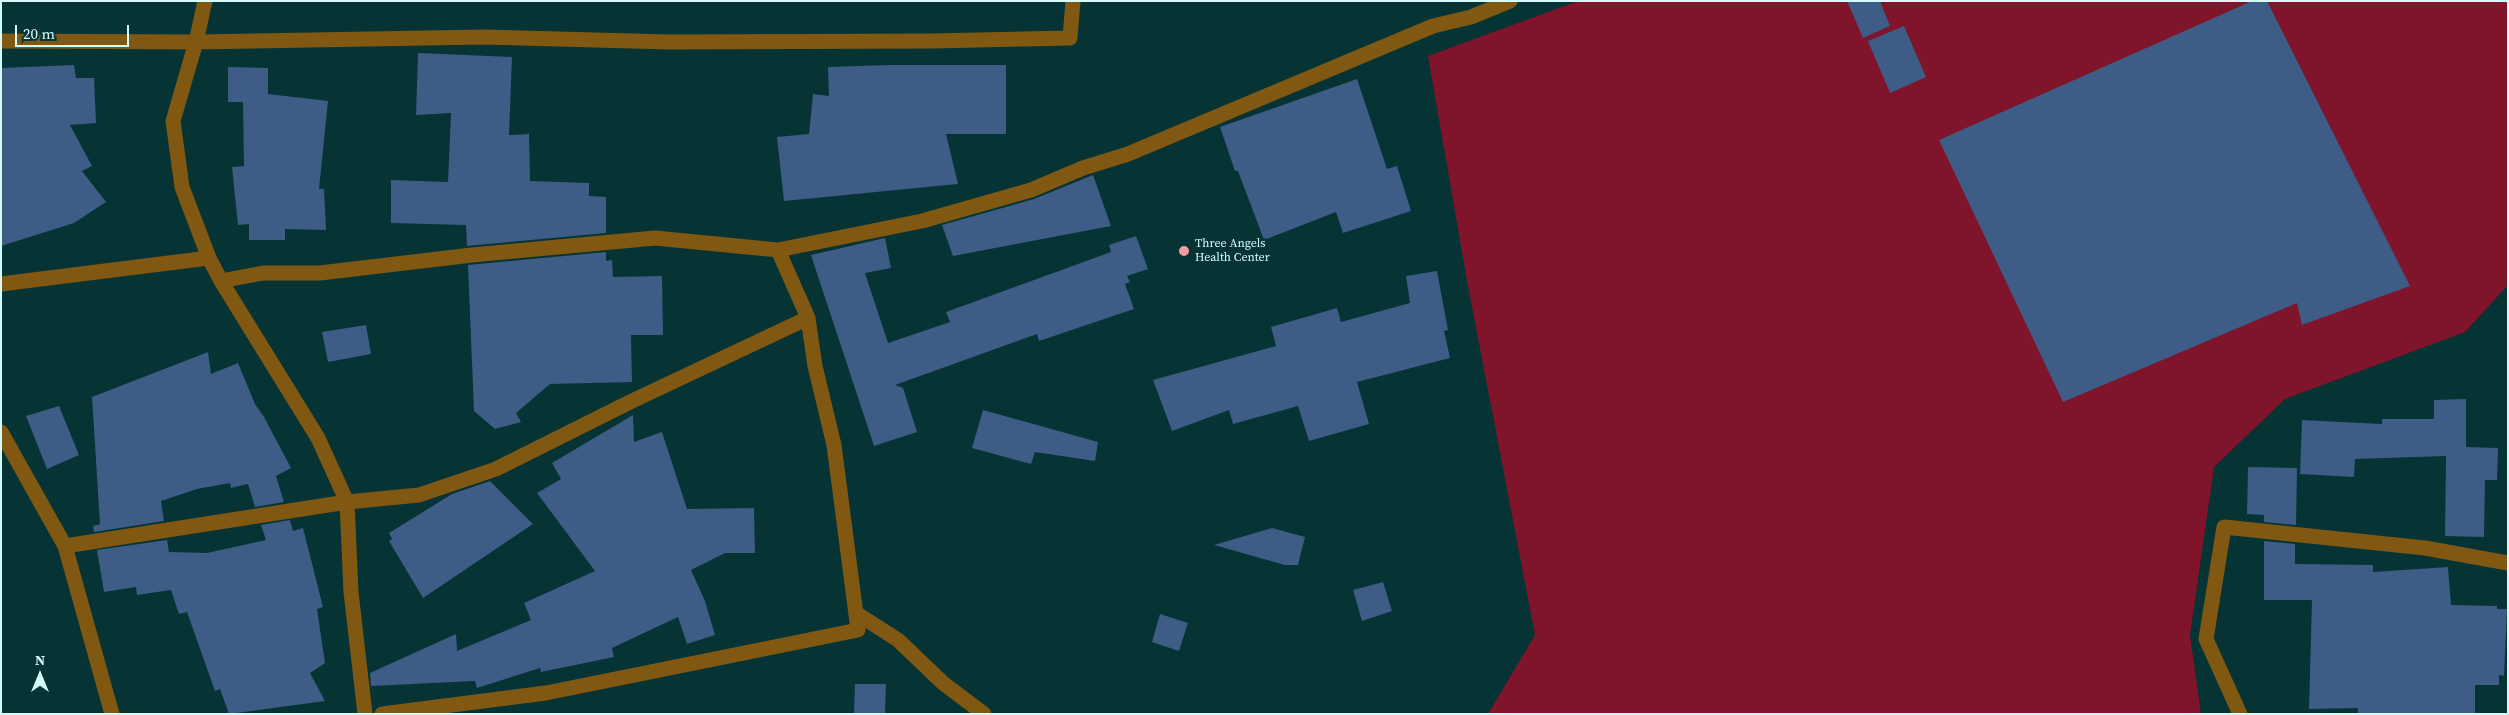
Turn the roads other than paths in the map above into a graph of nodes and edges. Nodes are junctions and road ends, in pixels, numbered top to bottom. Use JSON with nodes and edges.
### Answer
{"nodes":[{"id":1,"x":205,"y":1,"type":"edge"},
{"id":2,"x":1073,"y":1,"type":"edge"},
{"id":3,"x":1510,"y":1,"type":"edge"},
{"id":4,"x":1,"y":41,"type":"edge"},
{"id":5,"x":196,"y":42,"type":"junction"},
{"id":6,"x":778,"y":250,"type":"junction"},
{"id":7,"x":210,"y":258,"type":"junction"},
{"id":8,"x":221,"y":281,"type":"junction"},
{"id":9,"x":1,"y":284,"type":"edge"},
{"id":10,"x":808,"y":318,"type":"junction"},
{"id":11,"x":1,"y":432,"type":"edge"},
{"id":12,"x":347,"y":502,"type":"junction"},
{"id":13,"x":65,"y":546,"type":"junction"},
{"id":14,"x":2508,"y":563,"type":"edge"},
{"id":15,"x":856,"y":612,"type":"junction"},
{"id":16,"x":112,"y":714,"type":"edge"},
{"id":17,"x":365,"y":714,"type":"edge"},
{"id":18,"x":382,"y":714,"type":"edge"},
{"id":19,"x":984,"y":714,"type":"edge"},
{"id":20,"x":2240,"y":714,"type":"edge"}],
"edges":[{"from":1,"to":5,"type":"street"},
{"from":2,"to":5,"type":"street"},
{"from":3,"to":6,"type":"street"},
{"from":4,"to":5,"type":"street"},
{"from":5,"to":7,"type":"street"},
{"from":6,"to":8,"type":"street"},
{"from":6,"to":10,"type":"street"},
{"from":7,"to":8,"type":"street"},
{"from":7,"to":9,"type":"street"},
{"from":8,"to":12,"type":"street"},
{"from":10,"to":12,"type":"street"},
{"from":10,"to":15,"type":"street"},
{"from":11,"to":13,"type":"street"},
{"from":12,"to":13,"type":"street"},
{"from":12,"to":17,"type":"street"},
{"from":13,"to":16,"type":"street"},
{"from":14,"to":20,"type":"street"},
{"from":15,"to":18,"type":"street"},
{"from":15,"to":19,"type":"street"}]}
